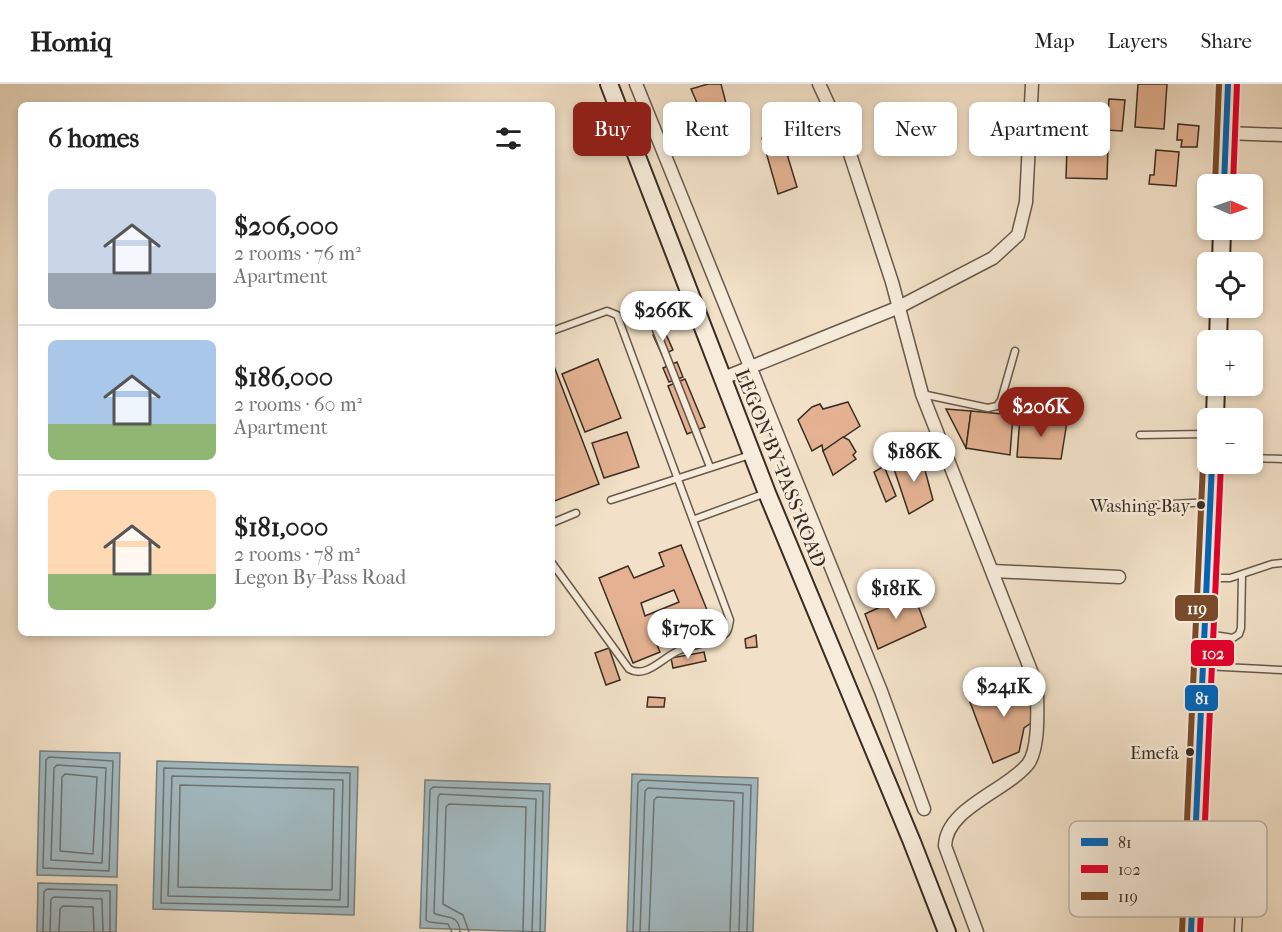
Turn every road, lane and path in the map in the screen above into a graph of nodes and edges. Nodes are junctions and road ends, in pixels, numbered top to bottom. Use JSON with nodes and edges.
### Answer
{"nodes":[{"id":1,"x":609,"y":84,"type":"edge"},
{"id":2,"x":636,"y":84,"type":"edge"},
{"id":3,"x":819,"y":84,"type":"edge"},
{"id":4,"x":1032,"y":84,"type":"edge"},
{"id":5,"x":1228,"y":84,"type":"edge"},
{"id":6,"x":1226,"y":133,"type":"junction"},
{"id":7,"x":1282,"y":135,"type":"edge"},
{"id":8,"x":1224,"y":174,"type":"edge"},
{"id":9,"x":647,"y":307,"type":"dead end"},
{"id":10,"x":897,"y":308,"type":"junction"},
{"id":11,"x":555,"y":330,"type":"edge"},
{"id":12,"x":1015,"y":351,"type":"dead end"},
{"id":13,"x":751,"y":366,"type":"junction"},
{"id":14,"x":722,"y":379,"type":"junction"},
{"id":15,"x":922,"y":394,"type":"junction"},
{"id":16,"x":1197,"y":434,"type":"edge"},
{"id":17,"x":1140,"y":435,"type":"dead end"},
{"id":18,"x":753,"y":454,"type":"junction"},
{"id":19,"x":1263,"y":458,"type":"edge"},
{"id":20,"x":1282,"y":459,"type":"edge"},
{"id":21,"x":711,"y":467,"type":"junction"},
{"id":22,"x":1211,"y":474,"type":"edge"},
{"id":23,"x":679,"y":478,"type":"junction"},
{"id":24,"x":767,"y":493,"type":"junction"},
{"id":25,"x":611,"y":500,"type":"dead end"},
{"id":26,"x":1210,"y":501,"type":"junction"},
{"id":27,"x":1136,"y":506,"type":"dead end"},
{"id":28,"x":576,"y":513,"type":"dead end"},
{"id":29,"x":695,"y":519,"type":"junction"},
{"id":30,"x":555,"y":521,"type":"edge"},
{"id":31,"x":1282,"y":563,"type":"edge"},
{"id":32,"x":555,"y":567,"type":"edge"},
{"id":33,"x":993,"y":572,"type":"junction"},
{"id":34,"x":1242,"y":575,"type":"junction"},
{"id":35,"x":1119,"y":577,"type":"dead end"},
{"id":36,"x":1207,"y":578,"type":"junction"},
{"id":37,"x":1205,"y":634,"type":"junction"},
{"id":38,"x":1203,"y":666,"type":"junction"},
{"id":39,"x":1282,"y":670,"type":"edge"},
{"id":40,"x":924,"y":809,"type":"dead end"},
{"id":41,"x":1196,"y":821,"type":"edge"},
{"id":42,"x":1192,"y":917,"type":"edge"},
{"id":43,"x":1239,"y":917,"type":"edge"},
{"id":44,"x":947,"y":932,"type":"edge"},
{"id":45,"x":976,"y":932,"type":"edge"},
{"id":46,"x":1191,"y":932,"type":"edge"},
{"id":47,"x":1238,"y":932,"type":"edge"}],
"edges":[{"from":1,"to":14,"type":"street","name":"LEGON BY-PASS ROAD"},
{"from":2,"to":13,"type":"street"},
{"from":3,"to":10,"type":"street"},
{"from":4,"to":10,"type":"street"},
{"from":5,"to":6,"type":"street"},
{"from":6,"to":7,"type":"street"},
{"from":6,"to":8,"type":"street"},
{"from":9,"to":21,"type":"lane"},
{"from":10,"to":13,"type":"street"},
{"from":10,"to":15,"type":"street"},
{"from":11,"to":23,"type":"lane"},
{"from":12,"to":15,"type":"lane"},
{"from":13,"to":14,"type":"street"},
{"from":13,"to":40,"type":"street"},
{"from":14,"to":18,"type":"street","name":"LEGON BY-PASS ROAD"},
{"from":15,"to":33,"type":"street"},
{"from":16,"to":17,"type":"lane"},
{"from":18,"to":21,"type":"lane"},
{"from":18,"to":24,"type":"street","name":"LEGON BY-PASS ROAD"},
{"from":19,"to":20,"type":"lane"},
{"from":21,"to":23,"type":"lane"},
{"from":22,"to":26,"type":"street"},
{"from":23,"to":25,"type":"lane"},
{"from":23,"to":29,"type":"lane"},
{"from":24,"to":29,"type":"lane"},
{"from":24,"to":44,"type":"street","name":"LEGON BY-PASS ROAD"},
{"from":26,"to":27,"type":"lane"},
{"from":26,"to":36,"type":"street"},
{"from":28,"to":30,"type":"lane"},
{"from":29,"to":32,"type":"lane"},
{"from":31,"to":34,"type":"lane"},
{"from":33,"to":35,"type":"street"},
{"from":33,"to":45,"type":"street"},
{"from":34,"to":36,"type":"lane"},
{"from":34,"to":37,"type":"lane"},
{"from":36,"to":37,"type":"street"},
{"from":37,"to":38,"type":"street"},
{"from":38,"to":39,"type":"lane"},
{"from":38,"to":41,"type":"street"},
{"from":42,"to":46,"type":"street"},
{"from":43,"to":47,"type":"lane"}]}
